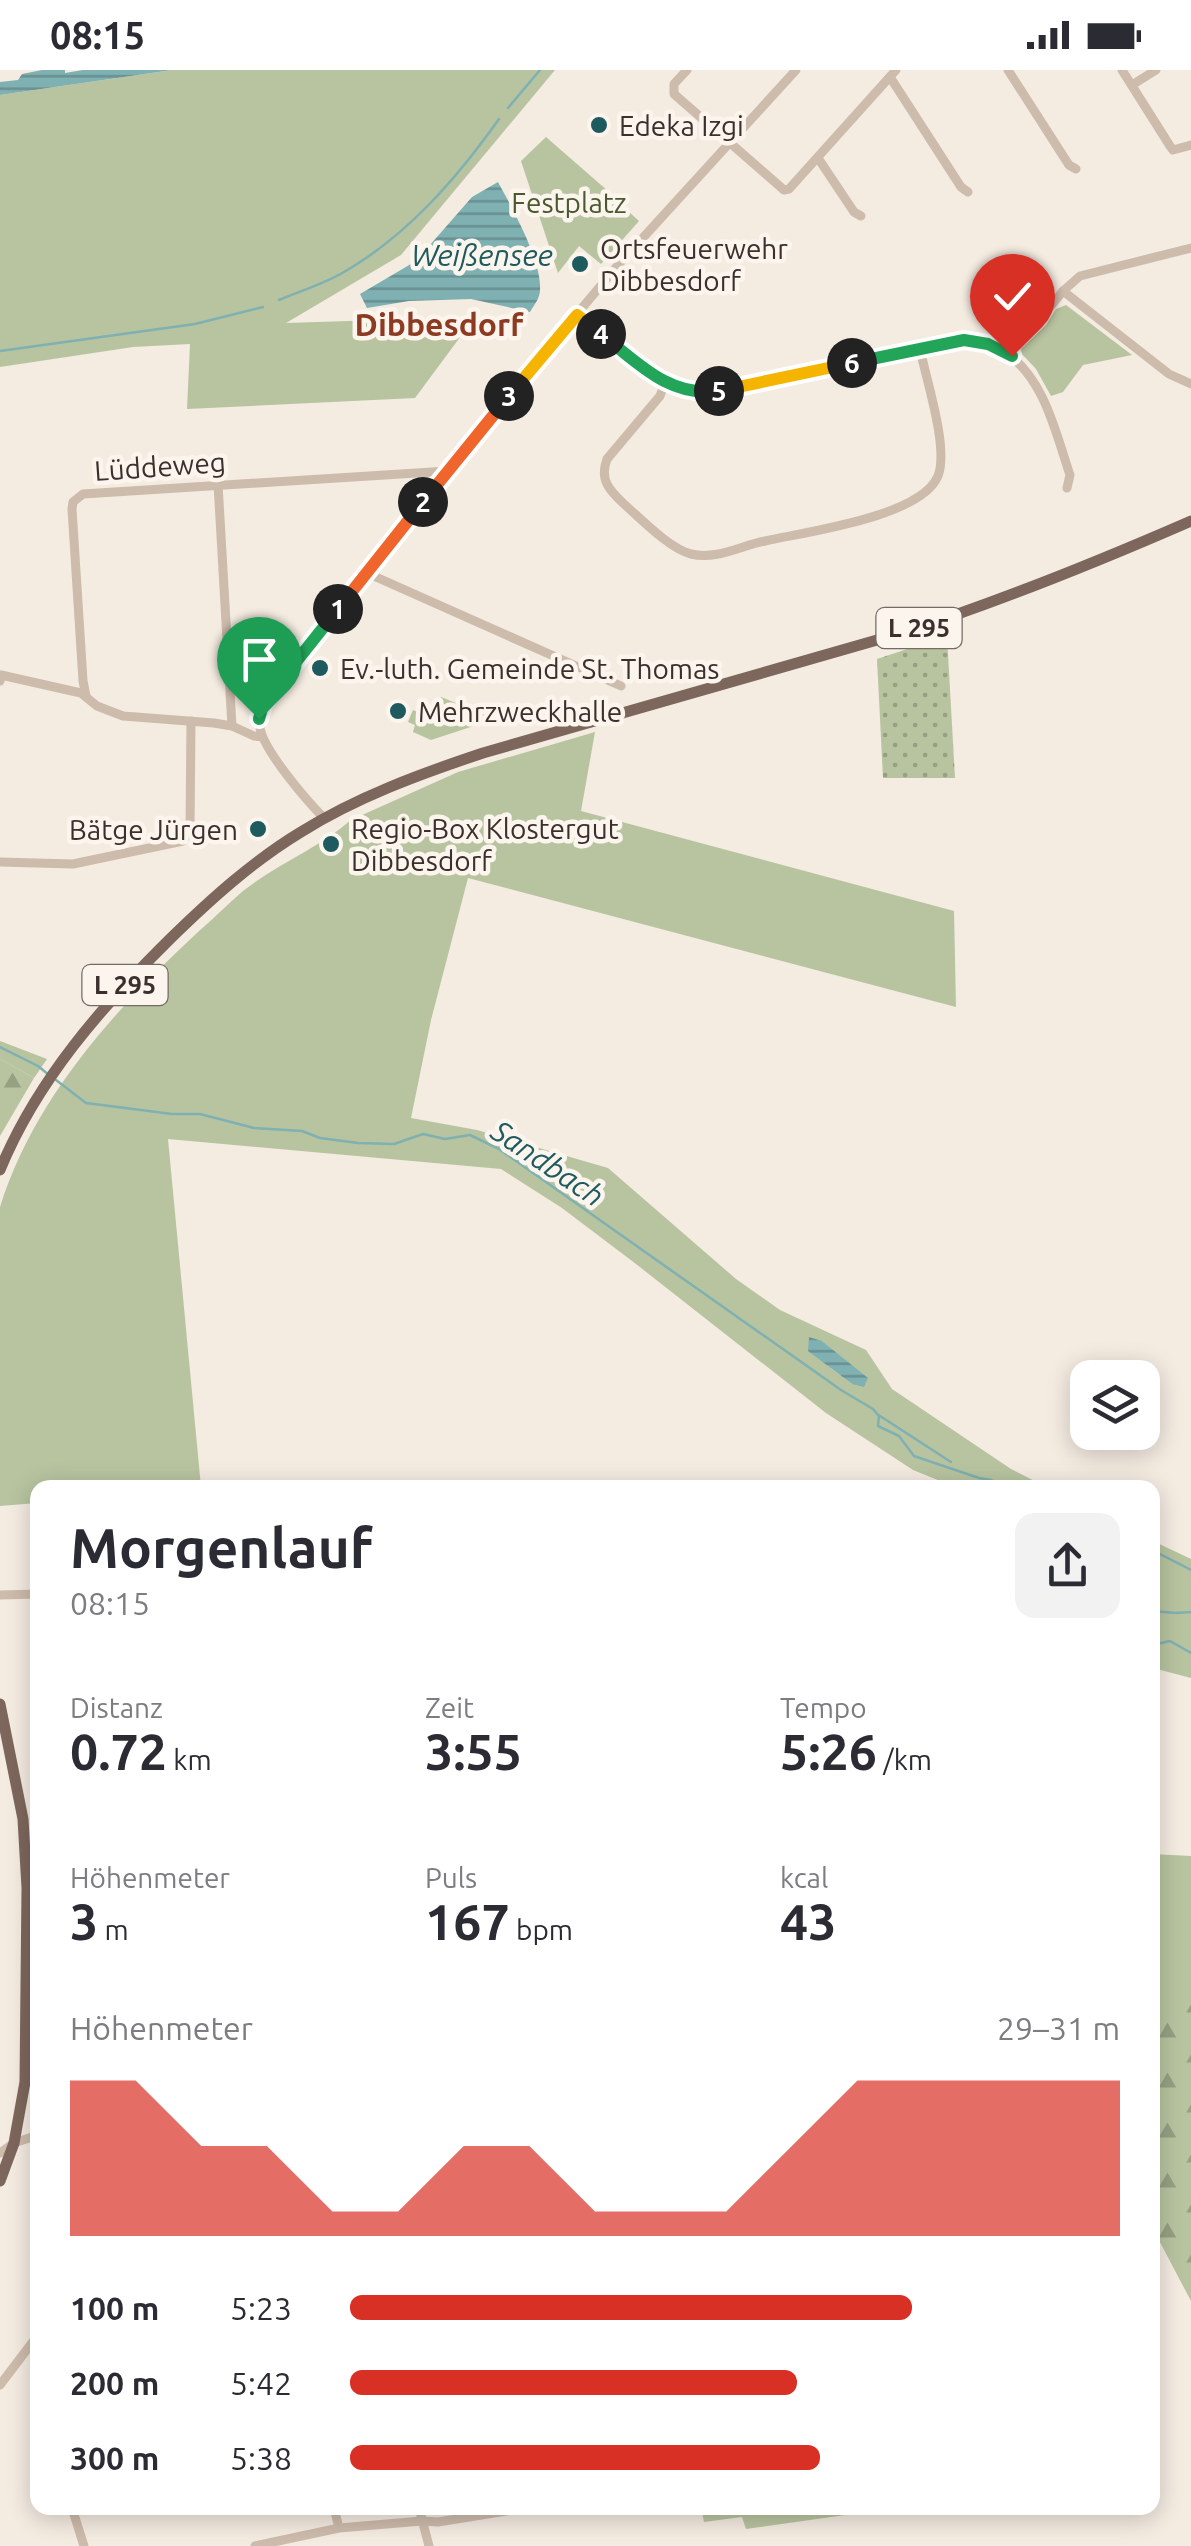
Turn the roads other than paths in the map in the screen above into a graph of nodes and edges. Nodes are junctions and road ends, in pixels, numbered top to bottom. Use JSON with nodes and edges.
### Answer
{"nodes":[{"id":1,"x":687,"y":70,"type":"edge"},
{"id":2,"x":796,"y":70,"type":"edge"},
{"id":3,"x":1008,"y":70,"type":"edge"},
{"id":4,"x":1122,"y":70,"type":"edge"},
{"id":5,"x":1156,"y":70,"type":"edge"},
{"id":6,"x":893,"y":74,"type":"edge"},
{"id":7,"x":1132,"y":85,"type":"junction"},
{"id":8,"x":730,"y":143,"type":"junction"},
{"id":9,"x":1191,"y":145,"type":"edge"},
{"id":10,"x":818,"y":158,"type":"junction"},
{"id":11,"x":1076,"y":170,"type":"dead end"},
{"id":12,"x":968,"y":192,"type":"dead end"},
{"id":13,"x":861,"y":216,"type":"dead end"},
{"id":14,"x":1191,"y":248,"type":"edge"},
{"id":15,"x":1063,"y":291,"type":"junction"},
{"id":16,"x":577,"y":315,"type":"junction"},
{"id":17,"x":920,"y":349,"type":"junction"},
{"id":18,"x":1004,"y":351,"type":"junction"},
{"id":19,"x":666,"y":384,"type":"junction"},
{"id":20,"x":1191,"y":384,"type":"edge"},
{"id":21,"x":448,"y":471,"type":"junction"},
{"id":22,"x":218,"y":484,"type":"junction"},
{"id":23,"x":1068,"y":488,"type":"dead end"},
{"id":24,"x":1191,"y":521,"type":"edge"},
{"id":25,"x":368,"y":573,"type":"junction"},
{"id":26,"x":1,"y":678,"type":"edge"},
{"id":27,"x":621,"y":686,"type":"dead end"},
{"id":28,"x":86,"y":696,"type":"junction"},
{"id":29,"x":191,"y":722,"type":"junction"},
{"id":30,"x":232,"y":726,"type":"junction"},
{"id":31,"x":262,"y":737,"type":"junction"},
{"id":32,"x":324,"y":818,"type":"junction"},
{"id":33,"x":0,"y":862,"type":"edge"},
{"id":34,"x":0,"y":1170,"type":"edge"},
{"id":35,"x":30,"y":1594,"type":"edge"},
{"id":36,"x":0,"y":1595,"type":"edge"},
{"id":37,"x":0,"y":1705,"type":"edge"},
{"id":38,"x":30,"y":2138,"type":"edge"},
{"id":39,"x":14,"y":2143,"type":"junction"},
{"id":40,"x":0,"y":2153,"type":"edge"},
{"id":41,"x":0,"y":2181,"type":"edge"},
{"id":42,"x":30,"y":2346,"type":"edge"},
{"id":43,"x":0,"y":2385,"type":"edge"},
{"id":44,"x":74,"y":2515,"type":"edge"},
{"id":45,"x":336,"y":2515,"type":"edge"},
{"id":46,"x":421,"y":2515,"type":"edge"},
{"id":47,"x":482,"y":2515,"type":"edge"},
{"id":48,"x":422,"y":2521,"type":"junction"},
{"id":49,"x":339,"y":2528,"type":"junction"},
{"id":50,"x":84,"y":2546,"type":"edge"},
{"id":51,"x":255,"y":2546,"type":"edge"},
{"id":52,"x":429,"y":2546,"type":"edge"}],
"edges":[{"from":1,"to":8,"type":"street"},
{"from":2,"to":8,"type":"street"},
{"from":3,"to":11,"type":"street"},
{"from":4,"to":7,"type":"street"},
{"from":5,"to":7,"type":"street"},
{"from":6,"to":10,"type":"street"},
{"from":6,"to":12,"type":"street"},
{"from":7,"to":9,"type":"street"},
{"from":8,"to":10,"type":"street"},
{"from":8,"to":16,"type":"street"},
{"from":10,"to":13,"type":"street"},
{"from":14,"to":15,"type":"street"},
{"from":15,"to":18,"type":"street"},
{"from":15,"to":20,"type":"street"},
{"from":16,"to":19,"type":"street"},
{"from":16,"to":21,"type":"street"},
{"from":17,"to":18,"type":"street"},
{"from":17,"to":19,"type":"street"},
{"from":17,"to":19,"type":"street"},
{"from":18,"to":23,"type":"street"},
{"from":21,"to":22,"type":"street","name":"Lüddeweg"},
{"from":21,"to":25,"type":"street"},
{"from":22,"to":28,"type":"street","name":"Lüddeweg"},
{"from":22,"to":30,"type":"street"},
{"from":24,"to":32,"type":"main road","number":"L 295"},
{"from":25,"to":27,"type":"street"},
{"from":25,"to":31,"type":"street"},
{"from":26,"to":28,"type":"street"},
{"from":28,"to":29,"type":"street"},
{"from":29,"to":30,"type":"street"},
{"from":29,"to":33,"type":"street"},
{"from":30,"to":31,"type":"street"},
{"from":31,"to":32,"type":"street"},
{"from":32,"to":34,"type":"main road","number":"L 295"},
{"from":35,"to":36,"type":"street"},
{"from":37,"to":39,"type":"main road"},
{"from":38,"to":39,"type":"street"},
{"from":39,"to":40,"type":"street"},
{"from":39,"to":41,"type":"main road"},
{"from":42,"to":43,"type":"street"},
{"from":44,"to":50,"type":"street"},
{"from":45,"to":49,"type":"street"},
{"from":46,"to":48,"type":"street"},
{"from":47,"to":48,"type":"street"},
{"from":48,"to":49,"type":"street"},
{"from":48,"to":52,"type":"street"},
{"from":49,"to":51,"type":"street"}]}
